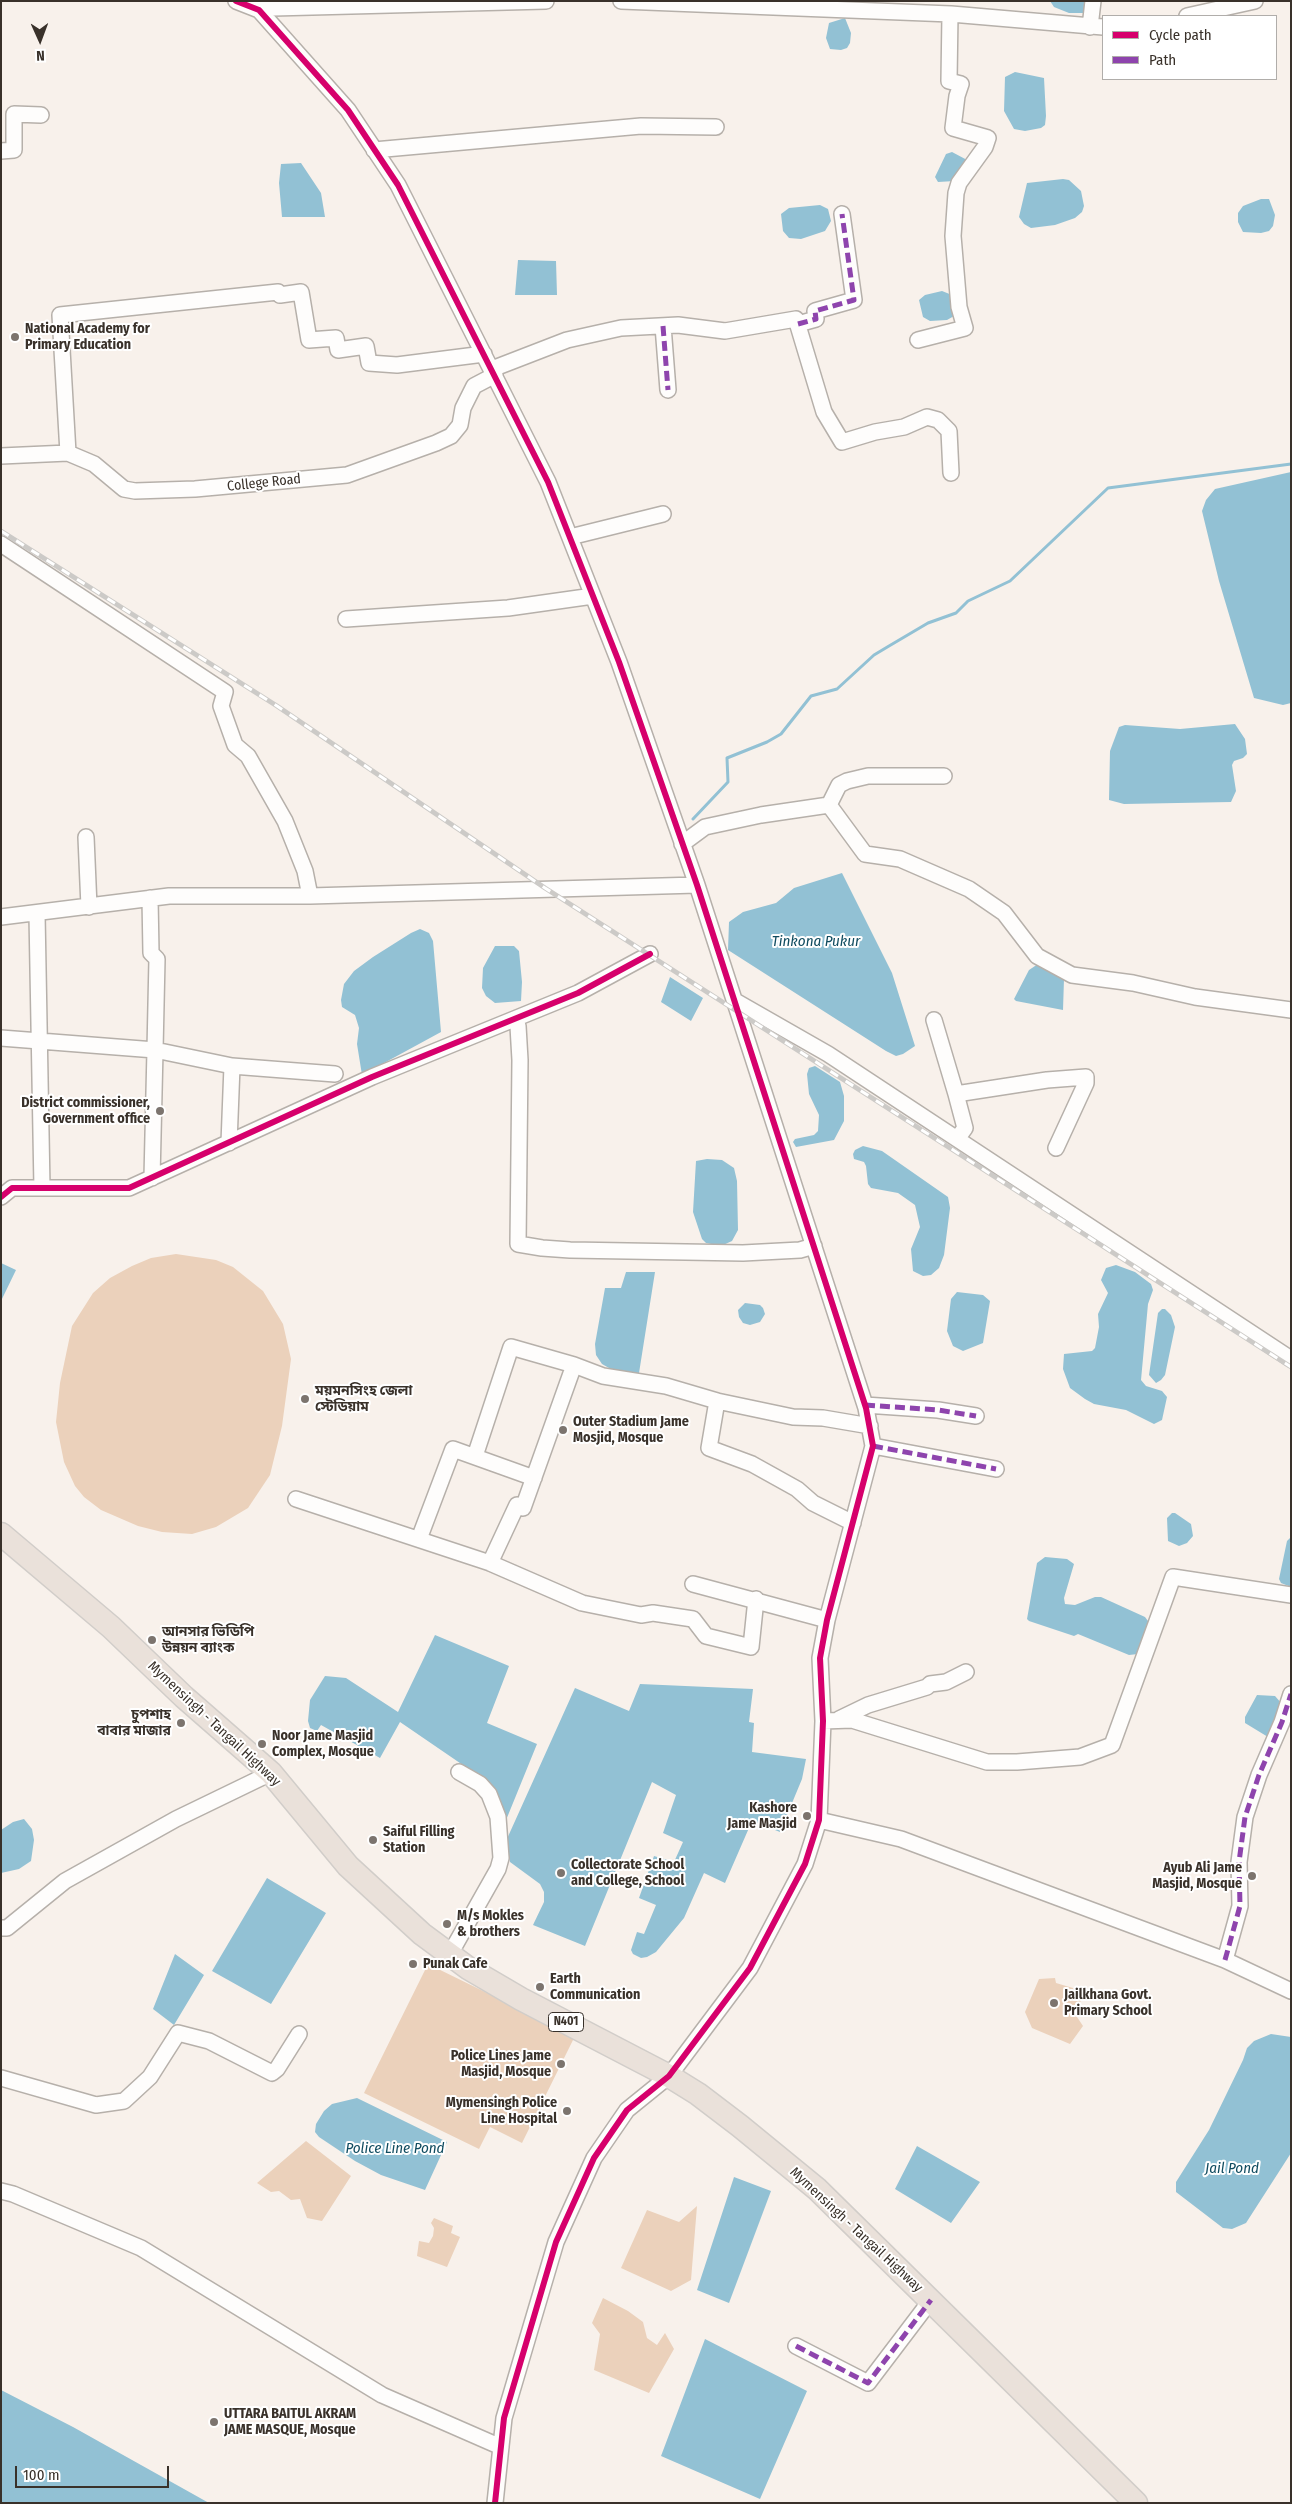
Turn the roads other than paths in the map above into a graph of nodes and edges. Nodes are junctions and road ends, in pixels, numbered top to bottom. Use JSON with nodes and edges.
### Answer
{"nodes":[{"id":1,"x":236,"y":1,"type":"edge"},
{"id":2,"x":546,"y":1,"type":"edge"},
{"id":3,"x":621,"y":1,"type":"edge"},
{"id":4,"x":1094,"y":1,"type":"edge"},
{"id":5,"x":1255,"y":1,"type":"edge"},
{"id":6,"x":260,"y":6,"type":"edge"},
{"id":7,"x":951,"y":10,"type":"edge"},
{"id":8,"x":1192,"y":15,"type":"edge"},
{"id":9,"x":1097,"y":27,"type":"edge"},
{"id":10,"x":41,"y":114,"type":"dead end"},
{"id":11,"x":716,"y":127,"type":"dead end"},
{"id":12,"x":374,"y":150,"type":"junction"},
{"id":13,"x":1,"y":151,"type":"edge"},
{"id":14,"x":842,"y":214,"type":"dead end"},
{"id":15,"x":798,"y":324,"type":"junction"},
{"id":16,"x":663,"y":326,"type":"junction"},
{"id":17,"x":918,"y":340,"type":"dead end"},
{"id":18,"x":484,"y":354,"type":"junction"},
{"id":19,"x":493,"y":372,"type":"junction"},
{"id":20,"x":668,"y":390,"type":"dead end"},
{"id":21,"x":68,"y":453,"type":"junction"},
{"id":22,"x":1,"y":456,"type":"edge"},
{"id":23,"x":951,"y":473,"type":"dead end"},
{"id":24,"x":663,"y":514,"type":"dead end"},
{"id":25,"x":570,"y":537,"type":"junction"},
{"id":26,"x":1,"y":544,"type":"edge"},
{"id":27,"x":593,"y":596,"type":"junction"},
{"id":28,"x":346,"y":620,"type":"dead end"},
{"id":29,"x":944,"y":776,"type":"dead end"},
{"id":30,"x":829,"y":805,"type":"junction"},
{"id":31,"x":86,"y":837,"type":"dead end"},
{"id":32,"x":682,"y":844,"type":"junction"},
{"id":33,"x":698,"y":885,"type":"junction"},
{"id":34,"x":310,"y":896,"type":"junction"},
{"id":35,"x":150,"y":898,"type":"junction"},
{"id":36,"x":89,"y":907,"type":"junction"},
{"id":37,"x":37,"y":914,"type":"junction"},
{"id":38,"x":1,"y":917,"type":"edge"},
{"id":39,"x":650,"y":954,"type":"dead end"},
{"id":40,"x":737,"y":1002,"type":"junction"},
{"id":41,"x":1291,"y":1010,"type":"edge"},
{"id":42,"x":934,"y":1020,"type":"dead end"},
{"id":43,"x":518,"y":1026,"type":"dead end"},
{"id":44,"x":1,"y":1038,"type":"edge"},
{"id":45,"x":39,"y":1039,"type":"junction"},
{"id":46,"x":155,"y":1050,"type":"junction"},
{"id":47,"x":232,"y":1066,"type":"junction"},
{"id":48,"x":335,"y":1074,"type":"dead end"},
{"id":49,"x":956,"y":1094,"type":"junction"},
{"id":50,"x":957,"y":1140,"type":"junction"},
{"id":51,"x":229,"y":1143,"type":"junction"},
{"id":52,"x":1056,"y":1148,"type":"dead end"},
{"id":53,"x":152,"y":1178,"type":"junction"},
{"id":54,"x":42,"y":1188,"type":"junction"},
{"id":55,"x":1,"y":1197,"type":"edge"},
{"id":56,"x":814,"y":1246,"type":"junction"},
{"id":57,"x":1291,"y":1358,"type":"edge"},
{"id":58,"x":574,"y":1365,"type":"junction"},
{"id":59,"x":717,"y":1401,"type":"junction"},
{"id":60,"x":865,"y":1405,"type":"junction"},
{"id":61,"x":976,"y":1416,"type":"dead end"},
{"id":62,"x":870,"y":1426,"type":"junction"},
{"id":63,"x":873,"y":1446,"type":"junction"},
{"id":64,"x":474,"y":1456,"type":"junction"},
{"id":65,"x":996,"y":1469,"type":"dead end"},
{"id":66,"x":534,"y":1478,"type":"junction"},
{"id":67,"x":296,"y":1498,"type":"dead end"},
{"id":68,"x":853,"y":1524,"type":"junction"},
{"id":69,"x":1,"y":1534,"type":"edge"},
{"id":70,"x":419,"y":1539,"type":"junction"},
{"id":71,"x":490,"y":1563,"type":"junction"},
{"id":72,"x":693,"y":1584,"type":"dead end"},
{"id":73,"x":1291,"y":1595,"type":"edge"},
{"id":74,"x":756,"y":1599,"type":"junction"},
{"id":75,"x":827,"y":1620,"type":"junction"},
{"id":76,"x":966,"y":1672,"type":"dead end"},
{"id":77,"x":1291,"y":1694,"type":"edge"},
{"id":78,"x":829,"y":1721,"type":"junction"},
{"id":79,"x":460,"y":1772,"type":"dead end"},
{"id":80,"x":272,"y":1773,"type":"junction"},
{"id":81,"x":819,"y":1820,"type":"junction"},
{"id":82,"x":1,"y":1928,"type":"edge"},
{"id":83,"x":450,"y":1954,"type":"junction"},
{"id":84,"x":1225,"y":1960,"type":"junction"},
{"id":85,"x":1291,"y":1991,"type":"edge"},
{"id":86,"x":299,"y":2034,"type":"dead end"},
{"id":87,"x":669,"y":2076,"type":"junction"},
{"id":88,"x":1,"y":2078,"type":"edge"},
{"id":89,"x":1,"y":2191,"type":"edge"},
{"id":90,"x":931,"y":2300,"type":"junction"},
{"id":91,"x":796,"y":2346,"type":"dead end"},
{"id":92,"x":501,"y":2447,"type":"junction"},
{"id":93,"x":495,"y":2503,"type":"edge"},
{"id":94,"x":1136,"y":2503,"type":"edge"}],
"edges":[{"from":1,"to":6,"type":"street"},
{"from":2,"to":6,"type":"street"},
{"from":3,"to":7,"type":"street"},
{"from":4,"to":9,"type":"street"},
{"from":5,"to":8,"type":"street"},
{"from":6,"to":12,"type":"street"},
{"from":7,"to":9,"type":"street"},
{"from":7,"to":17,"type":"street"},
{"from":10,"to":13,"type":"street"},
{"from":11,"to":12,"type":"street"},
{"from":12,"to":18,"type":"street"},
{"from":14,"to":15,"type":"street"},
{"from":15,"to":16,"type":"street","name":"College Road"},
{"from":15,"to":23,"type":"street"},
{"from":16,"to":19,"type":"street","name":"College Road"},
{"from":16,"to":20,"type":"street"},
{"from":18,"to":19,"type":"street"},
{"from":18,"to":21,"type":"street"},
{"from":19,"to":21,"type":"street","name":"College Road"},
{"from":19,"to":25,"type":"street"},
{"from":21,"to":22,"type":"street","name":"College Road"},
{"from":24,"to":25,"type":"street"},
{"from":25,"to":27,"type":"street"},
{"from":26,"to":34,"type":"street"},
{"from":27,"to":28,"type":"street"},
{"from":27,"to":32,"type":"street"},
{"from":29,"to":30,"type":"street"},
{"from":30,"to":32,"type":"street"},
{"from":30,"to":41,"type":"street"},
{"from":31,"to":36,"type":"street"},
{"from":32,"to":33,"type":"street"},
{"from":33,"to":34,"type":"street"},
{"from":33,"to":40,"type":"street"},
{"from":34,"to":35,"type":"street"},
{"from":35,"to":36,"type":"street"},
{"from":35,"to":46,"type":"street"},
{"from":36,"to":37,"type":"street"},
{"from":37,"to":38,"type":"street"},
{"from":37,"to":45,"type":"street"},
{"from":39,"to":51,"type":"street"},
{"from":40,"to":50,"type":"street"},
{"from":40,"to":56,"type":"street"},
{"from":42,"to":49,"type":"street"},
{"from":43,"to":56,"type":"street"},
{"from":44,"to":45,"type":"street"},
{"from":45,"to":46,"type":"street"},
{"from":45,"to":54,"type":"street"},
{"from":46,"to":47,"type":"street"},
{"from":46,"to":53,"type":"street"},
{"from":47,"to":48,"type":"street"},
{"from":47,"to":51,"type":"street"},
{"from":49,"to":50,"type":"street"},
{"from":49,"to":52,"type":"street"},
{"from":50,"to":57,"type":"street"},
{"from":51,"to":53,"type":"street"},
{"from":53,"to":54,"type":"street"},
{"from":54,"to":55,"type":"street"},
{"from":56,"to":60,"type":"street"},
{"from":58,"to":59,"type":"street"},
{"from":58,"to":64,"type":"street"},
{"from":58,"to":66,"type":"street"},
{"from":59,"to":62,"type":"street"},
{"from":59,"to":68,"type":"street"},
{"from":60,"to":61,"type":"street"},
{"from":60,"to":62,"type":"street"},
{"from":62,"to":63,"type":"street"},
{"from":63,"to":65,"type":"street"},
{"from":63,"to":68,"type":"street"},
{"from":64,"to":66,"type":"street"},
{"from":64,"to":70,"type":"street"},
{"from":66,"to":71,"type":"street"},
{"from":67,"to":70,"type":"street"},
{"from":68,"to":75,"type":"street"},
{"from":69,"to":80,"type":"highway","name":"Mymensingh - Tangail Highway","number":"N401"},
{"from":70,"to":71,"type":"street"},
{"from":71,"to":74,"type":"street"},
{"from":72,"to":74,"type":"street"},
{"from":73,"to":78,"type":"street"},
{"from":74,"to":75,"type":"street"},
{"from":75,"to":78,"type":"street"},
{"from":76,"to":78,"type":"street"},
{"from":77,"to":84,"type":"street"},
{"from":78,"to":81,"type":"street"},
{"from":79,"to":83,"type":"street"},
{"from":80,"to":82,"type":"street"},
{"from":80,"to":83,"type":"highway","name":"Mymensingh - Tangail Highway","number":"N401"},
{"from":81,"to":84,"type":"street"},
{"from":81,"to":87,"type":"street"},
{"from":83,"to":87,"type":"highway","name":"Mymensingh - Tangail Highway","number":"N401"},
{"from":84,"to":85,"type":"street"},
{"from":86,"to":88,"type":"street"},
{"from":87,"to":90,"type":"highway","name":"Mymensingh - Tangail Highway","number":"N401"},
{"from":87,"to":92,"type":"street"},
{"from":89,"to":92,"type":"street"},
{"from":90,"to":91,"type":"street"},
{"from":90,"to":94,"type":"highway","name":"Mymensingh - Tangail Highway","number":"N401"},
{"from":92,"to":93,"type":"street"}]}
